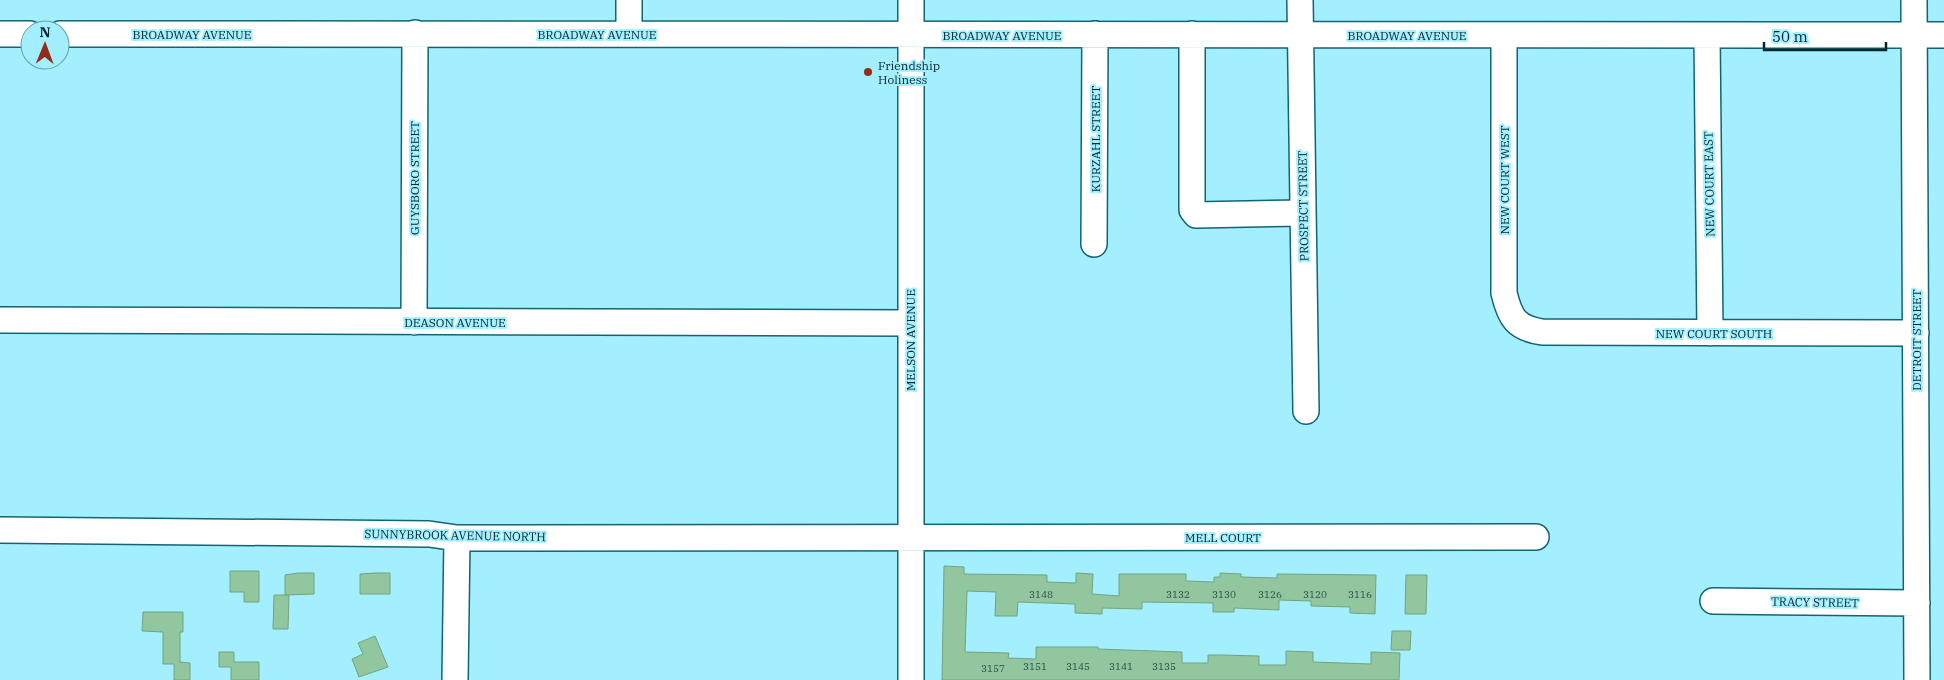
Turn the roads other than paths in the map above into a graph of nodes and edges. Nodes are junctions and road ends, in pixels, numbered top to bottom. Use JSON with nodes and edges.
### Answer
{"nodes":[{"id":1,"x":629,"y":0,"type":"edge"},
{"id":2,"x":911,"y":0,"type":"edge"},
{"id":3,"x":1300,"y":0,"type":"edge"},
{"id":4,"x":1914,"y":0,"type":"edge"},
{"id":5,"x":0,"y":34,"type":"edge"},
{"id":6,"x":20,"y":34,"type":"edge"},
{"id":7,"x":70,"y":34,"type":"edge"},
{"id":8,"x":415,"y":34,"type":"junction"},
{"id":9,"x":629,"y":34,"type":"junction"},
{"id":10,"x":1095,"y":34,"type":"junction"},
{"id":11,"x":1192,"y":34,"type":"junction"},
{"id":12,"x":1300,"y":34,"type":"junction"},
{"id":13,"x":1914,"y":34,"type":"junction"},
{"id":14,"x":911,"y":35,"type":"junction"},
{"id":15,"x":1504,"y":35,"type":"junction"},
{"id":16,"x":1707,"y":35,"type":"junction"},
{"id":17,"x":1944,"y":35,"type":"edge"},
{"id":18,"x":1303,"y":213,"type":"junction"},
{"id":19,"x":1094,"y":244,"type":"dead end"},
{"id":20,"x":0,"y":320,"type":"edge"},
{"id":21,"x":414,"y":322,"type":"junction"},
{"id":22,"x":1516,"y":322,"type":"joint"},
{"id":23,"x":910,"y":323,"type":"junction"},
{"id":24,"x":1710,"y":333,"type":"junction"},
{"id":25,"x":1916,"y":333,"type":"junction"},
{"id":26,"x":1306,"y":411,"type":"dead end"},
{"id":27,"x":0,"y":530,"type":"edge"},
{"id":28,"x":1536,"y":536,"type":"dead end"},
{"id":29,"x":457,"y":538,"type":"junction"},
{"id":30,"x":911,"y":538,"type":"junction"},
{"id":31,"x":1713,"y":601,"type":"dead end"},
{"id":32,"x":1916,"y":603,"type":"junction"},
{"id":33,"x":455,"y":680,"type":"edge"},
{"id":34,"x":911,"y":680,"type":"edge"},
{"id":35,"x":1917,"y":680,"type":"edge"}],
"edges":[{"from":1,"to":9,"type":"street"},
{"from":2,"to":14,"type":"street","name":"MELSON AVENUE"},
{"from":3,"to":12,"type":"street","name":"PROSPECT STREET"},
{"from":4,"to":13,"type":"street","name":"DETROIT STREET"},
{"from":5,"to":6,"type":"street"},
{"from":7,"to":8,"type":"street","name":"BROADWAY AVENUE"},
{"from":8,"to":9,"type":"street","name":"BROADWAY AVENUE"},
{"from":8,"to":21,"type":"street","name":"GUYSBORO STREET"},
{"from":9,"to":14,"type":"street","name":"BROADWAY AVENUE"},
{"from":10,"to":11,"type":"street","name":"BROADWAY AVENUE"},
{"from":10,"to":14,"type":"street","name":"BROADWAY AVENUE"},
{"from":10,"to":19,"type":"street","name":"KURZAHL STREET"},
{"from":11,"to":12,"type":"street","name":"BROADWAY AVENUE"},
{"from":11,"to":18,"type":"street"},
{"from":12,"to":15,"type":"street","name":"BROADWAY AVENUE"},
{"from":12,"to":18,"type":"street","name":"PROSPECT STREET"},
{"from":13,"to":16,"type":"street","name":"BROADWAY AVENUE"},
{"from":13,"to":17,"type":"street","name":"BROADWAY AVENUE"},
{"from":13,"to":25,"type":"street","name":"DETROIT STREET"},
{"from":14,"to":23,"type":"street","name":"MELSON AVENUE"},
{"from":15,"to":16,"type":"street","name":"BROADWAY AVENUE"},
{"from":15,"to":22,"type":"street","name":"NEW COURT WEST"},
{"from":16,"to":24,"type":"street","name":"NEW COURT EAST"},
{"from":18,"to":26,"type":"street","name":"PROSPECT STREET"},
{"from":20,"to":21,"type":"street","name":"DEASON AVENUE"},
{"from":21,"to":23,"type":"street","name":"DEASON AVENUE"},
{"from":22,"to":24,"type":"street","name":"NEW COURT SOUTH"},
{"from":23,"to":30,"type":"street","name":"MELSON AVENUE"},
{"from":24,"to":25,"type":"street","name":"NEW COURT SOUTH"},
{"from":25,"to":32,"type":"street","name":"DETROIT STREET"},
{"from":27,"to":29,"type":"street","name":"SUNNYBROOK AVENUE NORTH"},
{"from":28,"to":30,"type":"street","name":"MELL COURT"},
{"from":29,"to":30,"type":"street","name":"SUNNYBROOK AVENUE NORTH"},
{"from":29,"to":33,"type":"street"},
{"from":30,"to":34,"type":"street","name":"MELSON AVENUE"},
{"from":31,"to":32,"type":"street","name":"TRACY STREET"},
{"from":32,"to":35,"type":"street","name":"DETROIT STREET"}]}
